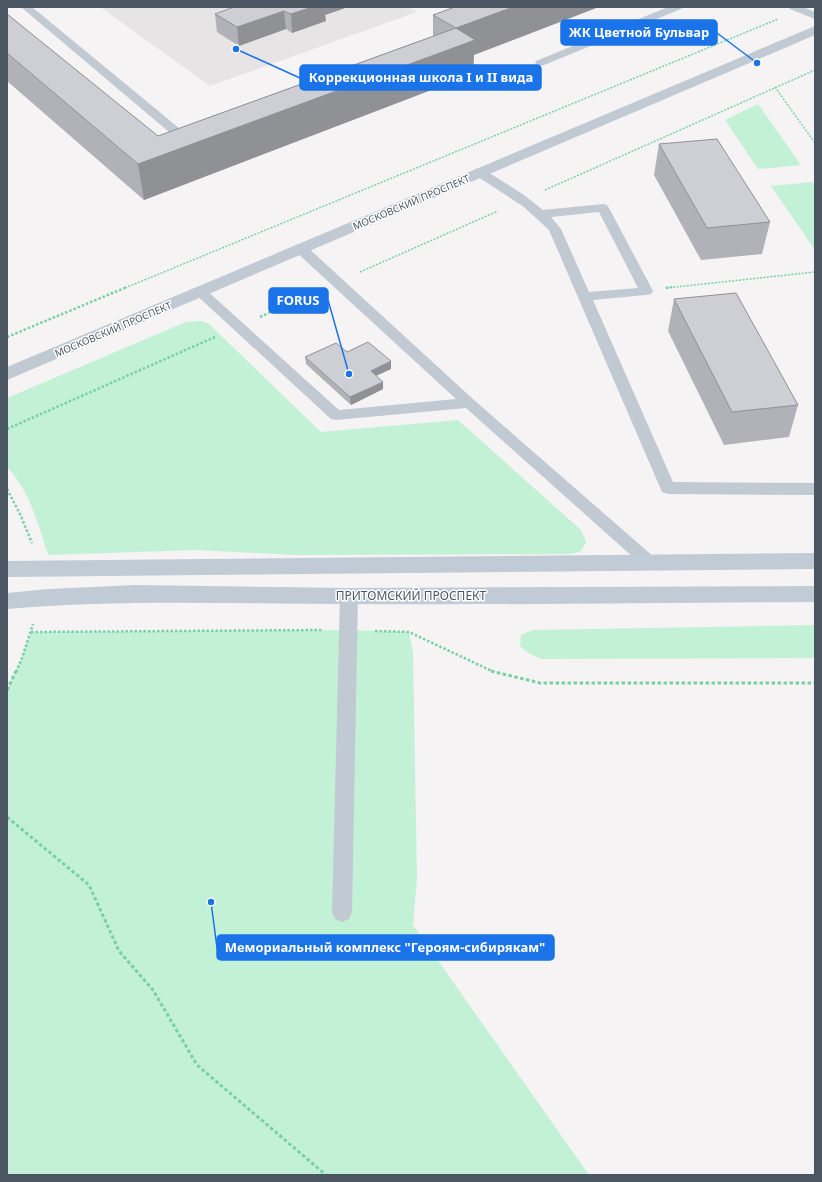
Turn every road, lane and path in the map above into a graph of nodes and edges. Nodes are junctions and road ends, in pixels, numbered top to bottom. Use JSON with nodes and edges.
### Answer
{"nodes":[{"id":1,"x":26,"y":7,"type":"edge"},
{"id":2,"x":677,"y":7,"type":"edge"},
{"id":3,"x":798,"y":8,"type":"edge"},
{"id":4,"x":815,"y":16,"type":"edge"},
{"id":5,"x":815,"y":30,"type":"edge"},
{"id":6,"x":540,"y":62,"type":"dead end"},
{"id":7,"x":815,"y":70,"type":"edge"},
{"id":8,"x":775,"y":87,"type":"junction"},
{"id":9,"x":815,"y":143,"type":"edge"},
{"id":10,"x":202,"y":144,"type":"edge"},
{"id":11,"x":479,"y":172,"type":"junction"},
{"id":12,"x":523,"y":200,"type":"junction"},
{"id":13,"x":542,"y":214,"type":"junction"},
{"id":14,"x":300,"y":248,"type":"junction"},
{"id":15,"x":815,"y":272,"type":"edge"},
{"id":16,"x":337,"y":282,"type":"junction"},
{"id":17,"x":199,"y":291,"type":"junction"},
{"id":18,"x":646,"y":291,"type":"junction"},
{"id":19,"x":584,"y":297,"type":"junction"},
{"id":20,"x":238,"y":326,"type":"junction"},
{"id":21,"x":7,"y":337,"type":"edge"},
{"id":22,"x":7,"y":374,"type":"edge"},
{"id":23,"x":469,"y":402,"type":"junction"},
{"id":24,"x":7,"y":429,"type":"edge"},
{"id":25,"x":7,"y":489,"type":"edge"},
{"id":26,"x":815,"y":489,"type":"edge"},
{"id":27,"x":34,"y":546,"type":"dead end"},
{"id":28,"x":815,"y":561,"type":"edge"},
{"id":29,"x":649,"y":562,"type":"junction"},
{"id":30,"x":7,"y":569,"type":"edge"},
{"id":31,"x":815,"y":594,"type":"edge"},
{"id":32,"x":349,"y":596,"type":"junction"},
{"id":33,"x":7,"y":601,"type":"edge"},
{"id":34,"x":34,"y":622,"type":"dead end"},
{"id":35,"x":347,"y":630,"type":"junction"},
{"id":36,"x":31,"y":632,"type":"junction"},
{"id":37,"x":815,"y":682,"type":"edge"},
{"id":38,"x":7,"y":690,"type":"edge"},
{"id":39,"x":7,"y":817,"type":"edge"},
{"id":40,"x":342,"y":912,"type":"dead end"},
{"id":41,"x":326,"y":1175,"type":"edge"}],
"edges":[{"from":1,"to":10,"type":"lane"},
{"from":2,"to":6,"type":"lane"},
{"from":3,"to":4,"type":"lane"},
{"from":3,"to":21,"type":"path"},
{"from":5,"to":11,"type":"street","name":"МОСКОВСКИЙ ПРОСПЕКТ"},
{"from":7,"to":8,"type":"path"},
{"from":8,"to":9,"type":"path"},
{"from":8,"to":12,"type":"path"},
{"from":11,"to":12,"type":"lane"},
{"from":11,"to":14,"type":"street","name":"МОСКОВСКИЙ ПРОСПЕКТ"},
{"from":12,"to":13,"type":"lane"},
{"from":12,"to":16,"type":"path"},
{"from":13,"to":18,"type":"lane"},
{"from":13,"to":19,"type":"lane"},
{"from":14,"to":16,"type":"lane"},
{"from":14,"to":17,"type":"street","name":"МОСКОВСКИЙ ПРОСПЕКТ"},
{"from":15,"to":18,"type":"path"},
{"from":16,"to":20,"type":"path"},
{"from":16,"to":23,"type":"lane"},
{"from":17,"to":20,"type":"lane"},
{"from":17,"to":22,"type":"street","name":"МОСКОВСКИЙ ПРОСПЕКТ"},
{"from":18,"to":19,"type":"lane"},
{"from":19,"to":26,"type":"lane"},
{"from":20,"to":23,"type":"lane"},
{"from":20,"to":24,"type":"path"},
{"from":23,"to":29,"type":"lane"},
{"from":25,"to":27,"type":"path"},
{"from":28,"to":29,"type":"main road"},
{"from":29,"to":30,"type":"main road"},
{"from":31,"to":32,"type":"main road","name":"ПРИТОМСКИЙ ПРОСПЕКТ"},
{"from":32,"to":33,"type":"main road","name":"ПРИТОМСКИЙ ПРОСПЕКТ"},
{"from":32,"to":35,"type":"lane"},
{"from":34,"to":36,"type":"path"},
{"from":35,"to":36,"type":"path"},
{"from":35,"to":37,"type":"path"},
{"from":35,"to":40,"type":"lane"},
{"from":36,"to":38,"type":"path"},
{"from":39,"to":41,"type":"path"}]}
